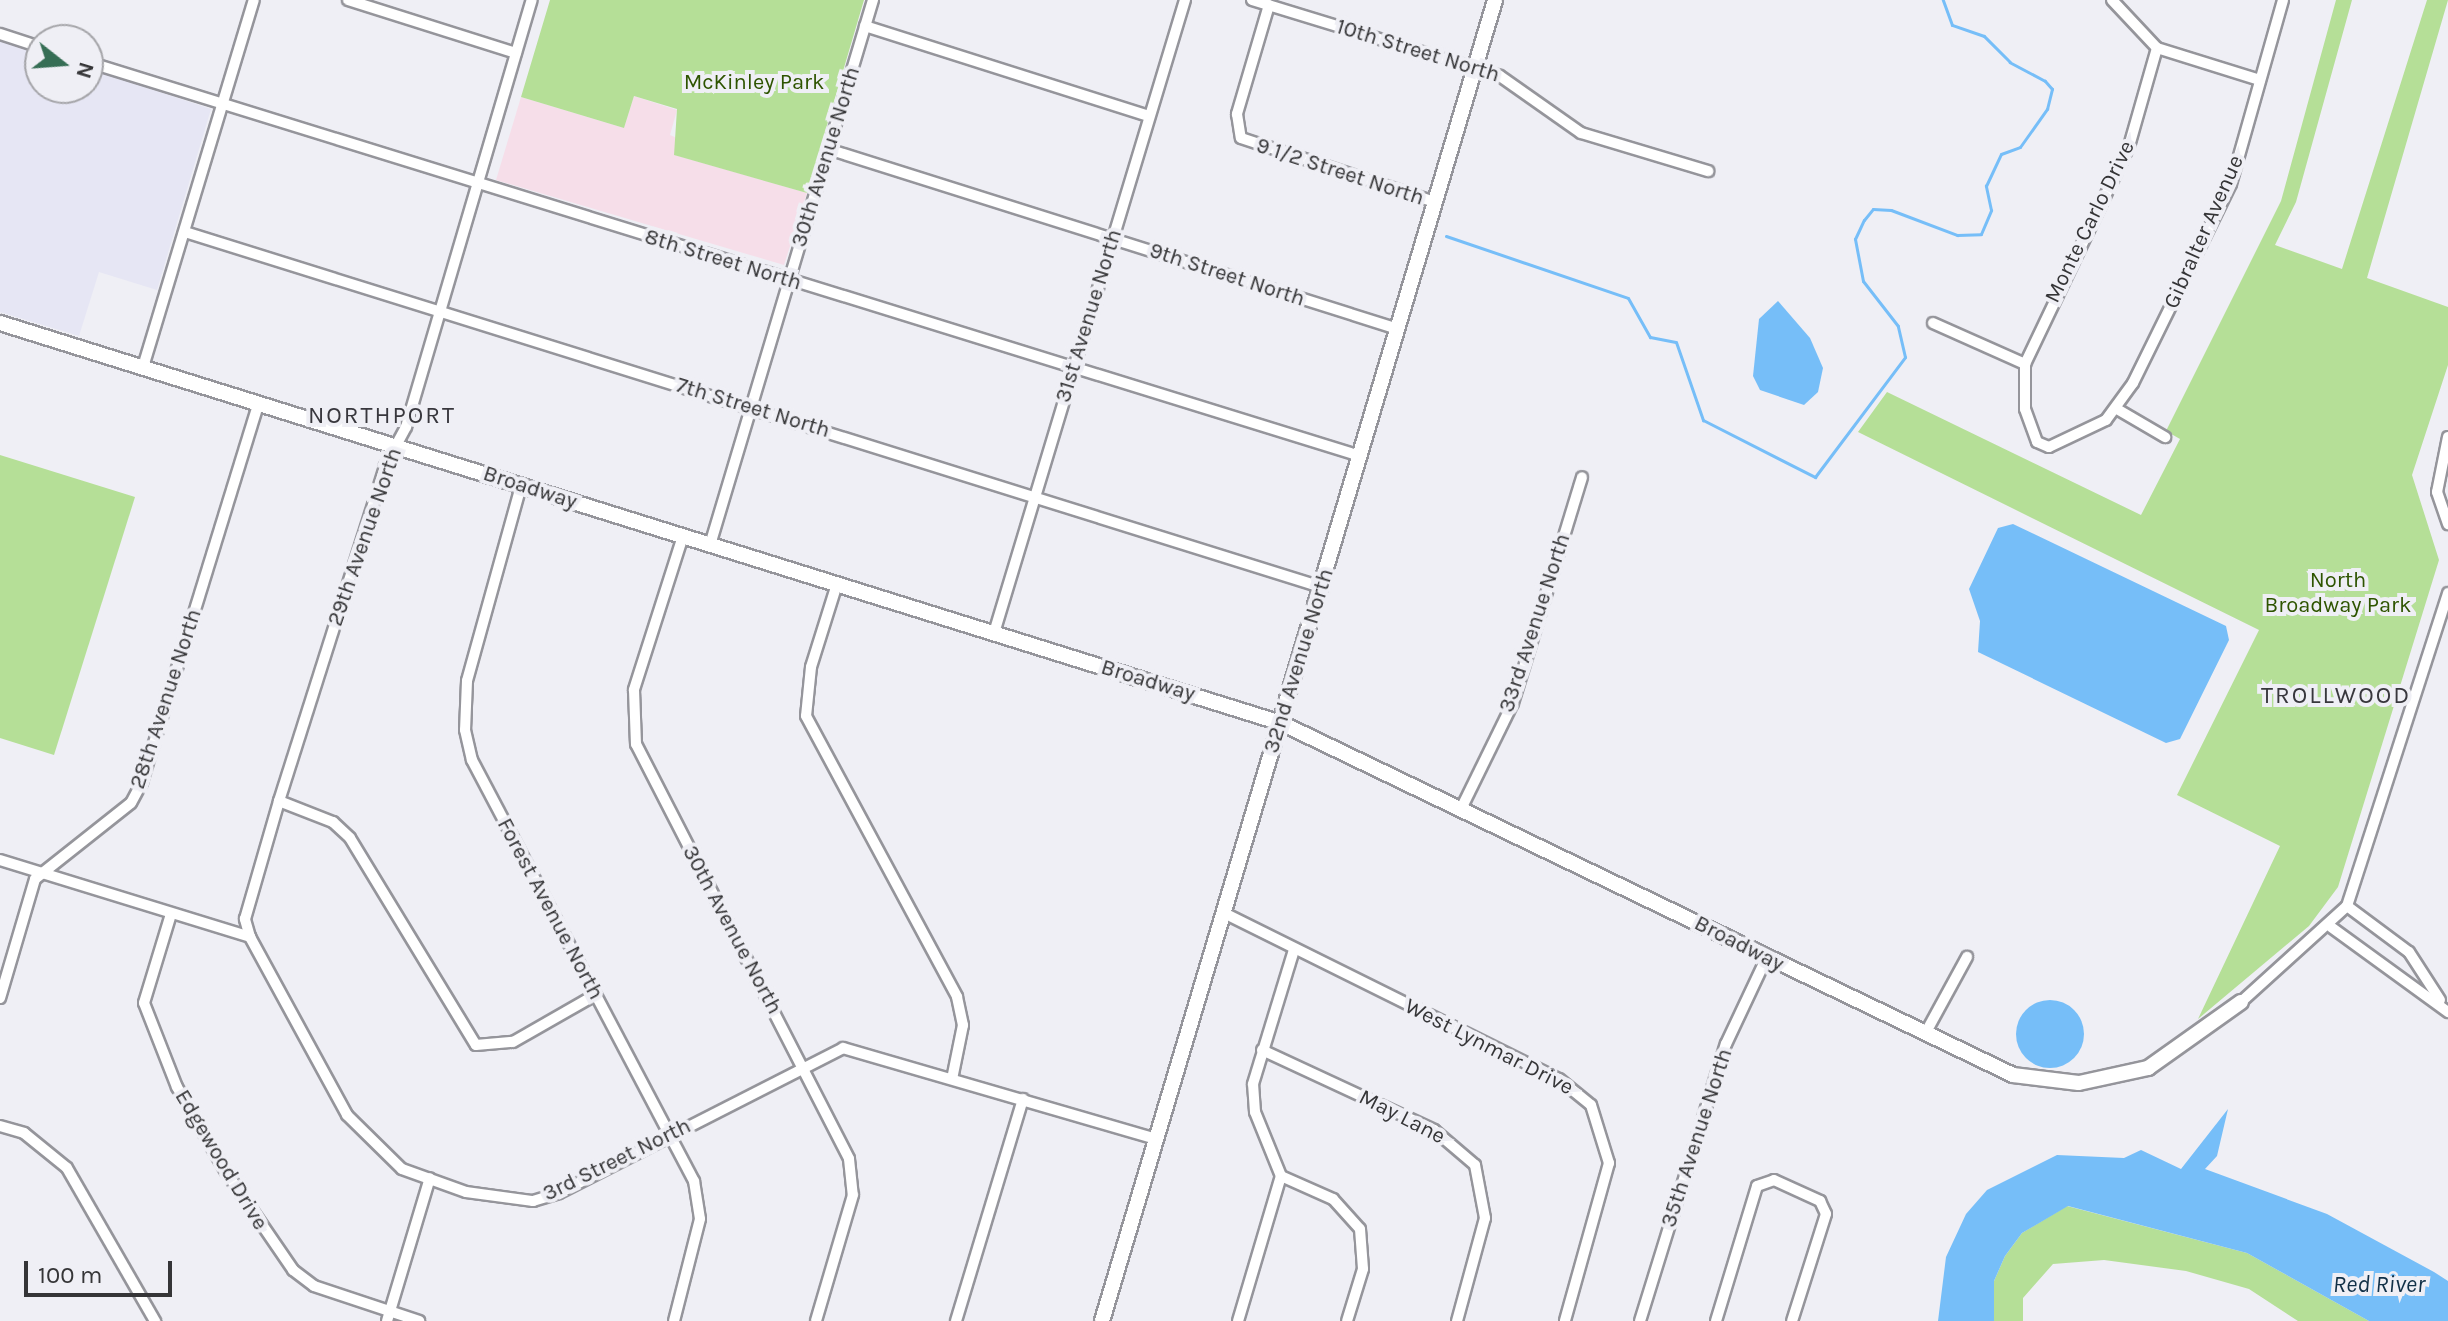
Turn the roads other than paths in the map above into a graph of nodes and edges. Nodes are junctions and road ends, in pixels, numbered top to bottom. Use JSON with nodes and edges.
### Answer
{"nodes":[{"id":1,"x":254,"y":0,"type":"edge"},
{"id":2,"x":348,"y":0,"type":"edge"},
{"id":3,"x":532,"y":0,"type":"edge"},
{"id":4,"x":873,"y":0,"type":"edge"},
{"id":5,"x":1185,"y":0,"type":"edge"},
{"id":6,"x":1252,"y":0,"type":"edge"},
{"id":7,"x":1495,"y":0,"type":"edge"},
{"id":8,"x":2112,"y":0,"type":"edge"},
{"id":9,"x":2283,"y":0,"type":"edge"},
{"id":10,"x":1269,"y":5,"type":"junction"},
{"id":11,"x":865,"y":26,"type":"junction"},
{"id":12,"x":0,"y":34,"type":"edge"},
{"id":13,"x":24,"y":42,"type":"edge"},
{"id":14,"x":2157,"y":48,"type":"junction"},
{"id":15,"x":516,"y":53,"type":"junction"},
{"id":16,"x":104,"y":67,"type":"edge"},
{"id":17,"x":1474,"y":69,"type":"junction"},
{"id":18,"x":2260,"y":80,"type":"junction"},
{"id":19,"x":222,"y":104,"type":"junction"},
{"id":20,"x":1149,"y":116,"type":"junction"},
{"id":21,"x":828,"y":149,"type":"junction"},
{"id":22,"x":1708,"y":171,"type":"dead end"},
{"id":23,"x":478,"y":182,"type":"junction"},
{"id":24,"x":1435,"y":202,"type":"junction"},
{"id":25,"x":185,"y":232,"type":"junction"},
{"id":26,"x":1112,"y":239,"type":"junction"},
{"id":27,"x":789,"y":281,"type":"junction"},
{"id":28,"x":440,"y":311,"type":"junction"},
{"id":29,"x":0,"y":323,"type":"edge"},
{"id":30,"x":1933,"y":323,"type":"dead end"},
{"id":31,"x":1398,"y":329,"type":"junction"},
{"id":32,"x":2025,"y":364,"type":"junction"},
{"id":33,"x":1074,"y":366,"type":"junction"},
{"id":34,"x":143,"y":367,"type":"junction"},
{"id":35,"x":258,"y":404,"type":"junction"},
{"id":36,"x":751,"y":408,"type":"junction"},
{"id":37,"x":2117,"y":409,"type":"junction"},
{"id":38,"x":2165,"y":437,"type":"dead end"},
{"id":39,"x":2448,"y":437,"type":"edge"},
{"id":40,"x":395,"y":445,"type":"junction"},
{"id":41,"x":1360,"y":456,"type":"junction"},
{"id":42,"x":1582,"y":477,"type":"dead end"},
{"id":43,"x":521,"y":486,"type":"junction"},
{"id":44,"x":1035,"y":496,"type":"junction"},
{"id":45,"x":2448,"y":524,"type":"edge"},
{"id":46,"x":683,"y":536,"type":"junction"},
{"id":47,"x":710,"y":545,"type":"junction"},
{"id":48,"x":837,"y":584,"type":"junction"},
{"id":49,"x":1321,"y":587,"type":"junction"},
{"id":50,"x":2448,"y":593,"type":"edge"},
{"id":51,"x":994,"y":633,"type":"junction"},
{"id":52,"x":1281,"y":723,"type":"junction"},
{"id":53,"x":279,"y":801,"type":"junction"},
{"id":54,"x":1460,"y":811,"type":"junction"},
{"id":55,"x":0,"y":860,"type":"edge"},
{"id":56,"x":40,"y":872,"type":"junction"},
{"id":57,"x":2347,"y":906,"type":"junction"},
{"id":58,"x":1224,"y":913,"type":"junction"},
{"id":59,"x":171,"y":914,"type":"junction"},
{"id":60,"x":2331,"y":927,"type":"junction"},
{"id":61,"x":250,"y":937,"type":"junction"},
{"id":62,"x":1294,"y":950,"type":"junction"},
{"id":63,"x":1967,"y":957,"type":"dead end"},
{"id":64,"x":1766,"y":959,"type":"junction"},
{"id":65,"x":595,"y":995,"type":"junction"},
{"id":66,"x":0,"y":998,"type":"edge"},
{"id":67,"x":2241,"y":1002,"type":"joint"},
{"id":68,"x":2441,"y":1002,"type":"junction"},
{"id":69,"x":2448,"y":1012,"type":"edge"},
{"id":70,"x":1925,"y":1034,"type":"junction"},
{"id":71,"x":1262,"y":1050,"type":"junction"},
{"id":72,"x":803,"y":1064,"type":"junction"},
{"id":73,"x":952,"y":1079,"type":"junction"},
{"id":74,"x":1023,"y":1099,"type":"junction"},
{"id":75,"x":0,"y":1126,"type":"edge"},
{"id":76,"x":673,"y":1136,"type":"junction"},
{"id":77,"x":1157,"y":1139,"type":"junction"},
{"id":78,"x":1281,"y":1176,"type":"junction"},
{"id":79,"x":430,"y":1178,"type":"junction"},
{"id":80,"x":389,"y":1316,"type":"edge"},
{"id":81,"x":155,"y":1321,"type":"edge"},
{"id":82,"x":419,"y":1321,"type":"edge"},
{"id":83,"x":674,"y":1321,"type":"edge"},
{"id":84,"x":816,"y":1321,"type":"edge"},
{"id":85,"x":956,"y":1321,"type":"edge"},
{"id":86,"x":1102,"y":1321,"type":"edge"},
{"id":87,"x":1238,"y":1321,"type":"edge"},
{"id":88,"x":1347,"y":1321,"type":"edge"},
{"id":89,"x":1457,"y":1321,"type":"edge"},
{"id":90,"x":1565,"y":1321,"type":"edge"},
{"id":91,"x":1640,"y":1321,"type":"edge"},
{"id":92,"x":1716,"y":1321,"type":"edge"},
{"id":93,"x":1792,"y":1321,"type":"edge"}],
"edges":[{"from":1,"to":19,"type":"street"},
{"from":2,"to":15,"type":"street"},
{"from":3,"to":15,"type":"street","name":"29th Avenue North"},
{"from":4,"to":11,"type":"street","name":"30th Avenue North"},
{"from":5,"to":20,"type":"street","name":"31st Avenue North"},
{"from":6,"to":10,"type":"street","name":"10th Street North"},
{"from":7,"to":17,"type":"street","name":"32nd Avenue North"},
{"from":8,"to":14,"type":"street"},
{"from":9,"to":18,"type":"street","name":"Gibralter Avenue"},
{"from":10,"to":17,"type":"street","name":"10th Street North"},
{"from":10,"to":24,"type":"street","name":"9 1/2 Street North"},
{"from":11,"to":20,"type":"street"},
{"from":11,"to":21,"type":"street","name":"30th Avenue North"},
{"from":12,"to":13,"type":"street"},
{"from":14,"to":18,"type":"street"},
{"from":14,"to":32,"type":"street","name":"Monte Carlo Drive"},
{"from":15,"to":23,"type":"street","name":"29th Avenue North"},
{"from":16,"to":19,"type":"street","name":"8th Street North"},
{"from":17,"to":22,"type":"street","name":"10th Street North"},
{"from":17,"to":24,"type":"street","name":"32nd Avenue North"},
{"from":18,"to":37,"type":"street","name":"Gibralter Avenue"},
{"from":19,"to":23,"type":"street","name":"8th Street North"},
{"from":19,"to":25,"type":"street"},
{"from":20,"to":26,"type":"street","name":"31st Avenue North"},
{"from":21,"to":26,"type":"street","name":"9th Street North"},
{"from":21,"to":27,"type":"street","name":"30th Avenue North"},
{"from":23,"to":27,"type":"street","name":"8th Street North"},
{"from":23,"to":28,"type":"street","name":"29th Avenue North"},
{"from":24,"to":31,"type":"street","name":"32nd Avenue North"},
{"from":25,"to":28,"type":"street","name":"7th Street North"},
{"from":25,"to":34,"type":"street"},
{"from":26,"to":31,"type":"street","name":"9th Street North"},
{"from":26,"to":33,"type":"street","name":"31st Avenue North"},
{"from":27,"to":33,"type":"street","name":"8th Street North"},
{"from":27,"to":36,"type":"street","name":"30th Avenue North"},
{"from":28,"to":36,"type":"street","name":"7th Street North"},
{"from":28,"to":40,"type":"street","name":"29th Avenue North"},
{"from":29,"to":34,"type":"street","name":"Broadway"},
{"from":30,"to":32,"type":"street"},
{"from":31,"to":41,"type":"street","name":"32nd Avenue North"},
{"from":32,"to":37,"type":"street"},
{"from":33,"to":41,"type":"street","name":"8th Street North"},
{"from":33,"to":44,"type":"street","name":"31st Avenue North"},
{"from":34,"to":35,"type":"street","name":"Broadway"},
{"from":35,"to":40,"type":"street","name":"Broadway"},
{"from":35,"to":56,"type":"street","name":"28th Avenue North"},
{"from":36,"to":44,"type":"street","name":"7th Street North"},
{"from":36,"to":47,"type":"street","name":"30th Avenue North"},
{"from":37,"to":38,"type":"street"},
{"from":39,"to":45,"type":"street"},
{"from":40,"to":43,"type":"street","name":"Broadway"},
{"from":40,"to":53,"type":"street","name":"29th Avenue North"},
{"from":41,"to":49,"type":"street","name":"32nd Avenue North"},
{"from":42,"to":54,"type":"street","name":"33rd Avenue North"},
{"from":43,"to":46,"type":"street","name":"Broadway"},
{"from":43,"to":65,"type":"street","name":"Forest Avenue North"},
{"from":44,"to":49,"type":"street","name":"7th Street North"},
{"from":44,"to":51,"type":"street","name":"31st Avenue North"},
{"from":46,"to":47,"type":"street","name":"Broadway"},
{"from":46,"to":72,"type":"street","name":"30th Avenue North"},
{"from":47,"to":48,"type":"street","name":"Broadway"},
{"from":48,"to":51,"type":"street","name":"Broadway"},
{"from":48,"to":73,"type":"street"},
{"from":49,"to":52,"type":"street","name":"32nd Avenue North"},
{"from":50,"to":57,"type":"street"},
{"from":51,"to":52,"type":"street","name":"Broadway"},
{"from":52,"to":54,"type":"street","name":"Broadway"},
{"from":52,"to":58,"type":"street","name":"32nd Avenue North"},
{"from":53,"to":61,"type":"street","name":"29th Avenue North"},
{"from":53,"to":65,"type":"street"},
{"from":54,"to":64,"type":"street","name":"Broadway"},
{"from":55,"to":56,"type":"street"},
{"from":56,"to":59,"type":"street"},
{"from":56,"to":66,"type":"street"},
{"from":57,"to":60,"type":"street"},
{"from":57,"to":68,"type":"street"},
{"from":58,"to":62,"type":"street","name":"West Lynmar Drive"},
{"from":58,"to":77,"type":"street","name":"32nd Avenue North"},
{"from":59,"to":61,"type":"street"},
{"from":59,"to":80,"type":"street","name":"Edgewood Drive"},
{"from":60,"to":67,"type":"street"},
{"from":60,"to":68,"type":"street"},
{"from":61,"to":79,"type":"street","name":"3rd Street North"},
{"from":62,"to":71,"type":"street"},
{"from":62,"to":90,"type":"street","name":"West Lynmar Drive"},
{"from":63,"to":70,"type":"street"},
{"from":64,"to":70,"type":"street","name":"Broadway"},
{"from":64,"to":91,"type":"street","name":"35th Avenue North"},
{"from":65,"to":76,"type":"street","name":"Forest Avenue North"},
{"from":67,"to":70,"type":"street","name":"Broadway"},
{"from":68,"to":69,"type":"street"},
{"from":71,"to":78,"type":"street"},
{"from":71,"to":89,"type":"street","name":"May Lane"},
{"from":72,"to":73,"type":"street","name":"3rd Street North"},
{"from":72,"to":76,"type":"street","name":"3rd Street North"},
{"from":72,"to":84,"type":"street","name":"30th Avenue North"},
{"from":73,"to":74,"type":"street","name":"3rd Street North"},
{"from":74,"to":77,"type":"street","name":"3rd Street North"},
{"from":74,"to":85,"type":"street"},
{"from":75,"to":81,"type":"street"},
{"from":76,"to":79,"type":"street","name":"3rd Street North"},
{"from":76,"to":83,"type":"street","name":"Forest Avenue North"},
{"from":77,"to":86,"type":"street","name":"32nd Avenue North"},
{"from":78,"to":87,"type":"street"},
{"from":78,"to":88,"type":"street"},
{"from":79,"to":80,"type":"street"},
{"from":80,"to":82,"type":"street","name":"Edgewood Drive"},
{"from":92,"to":93,"type":"street"}]}
